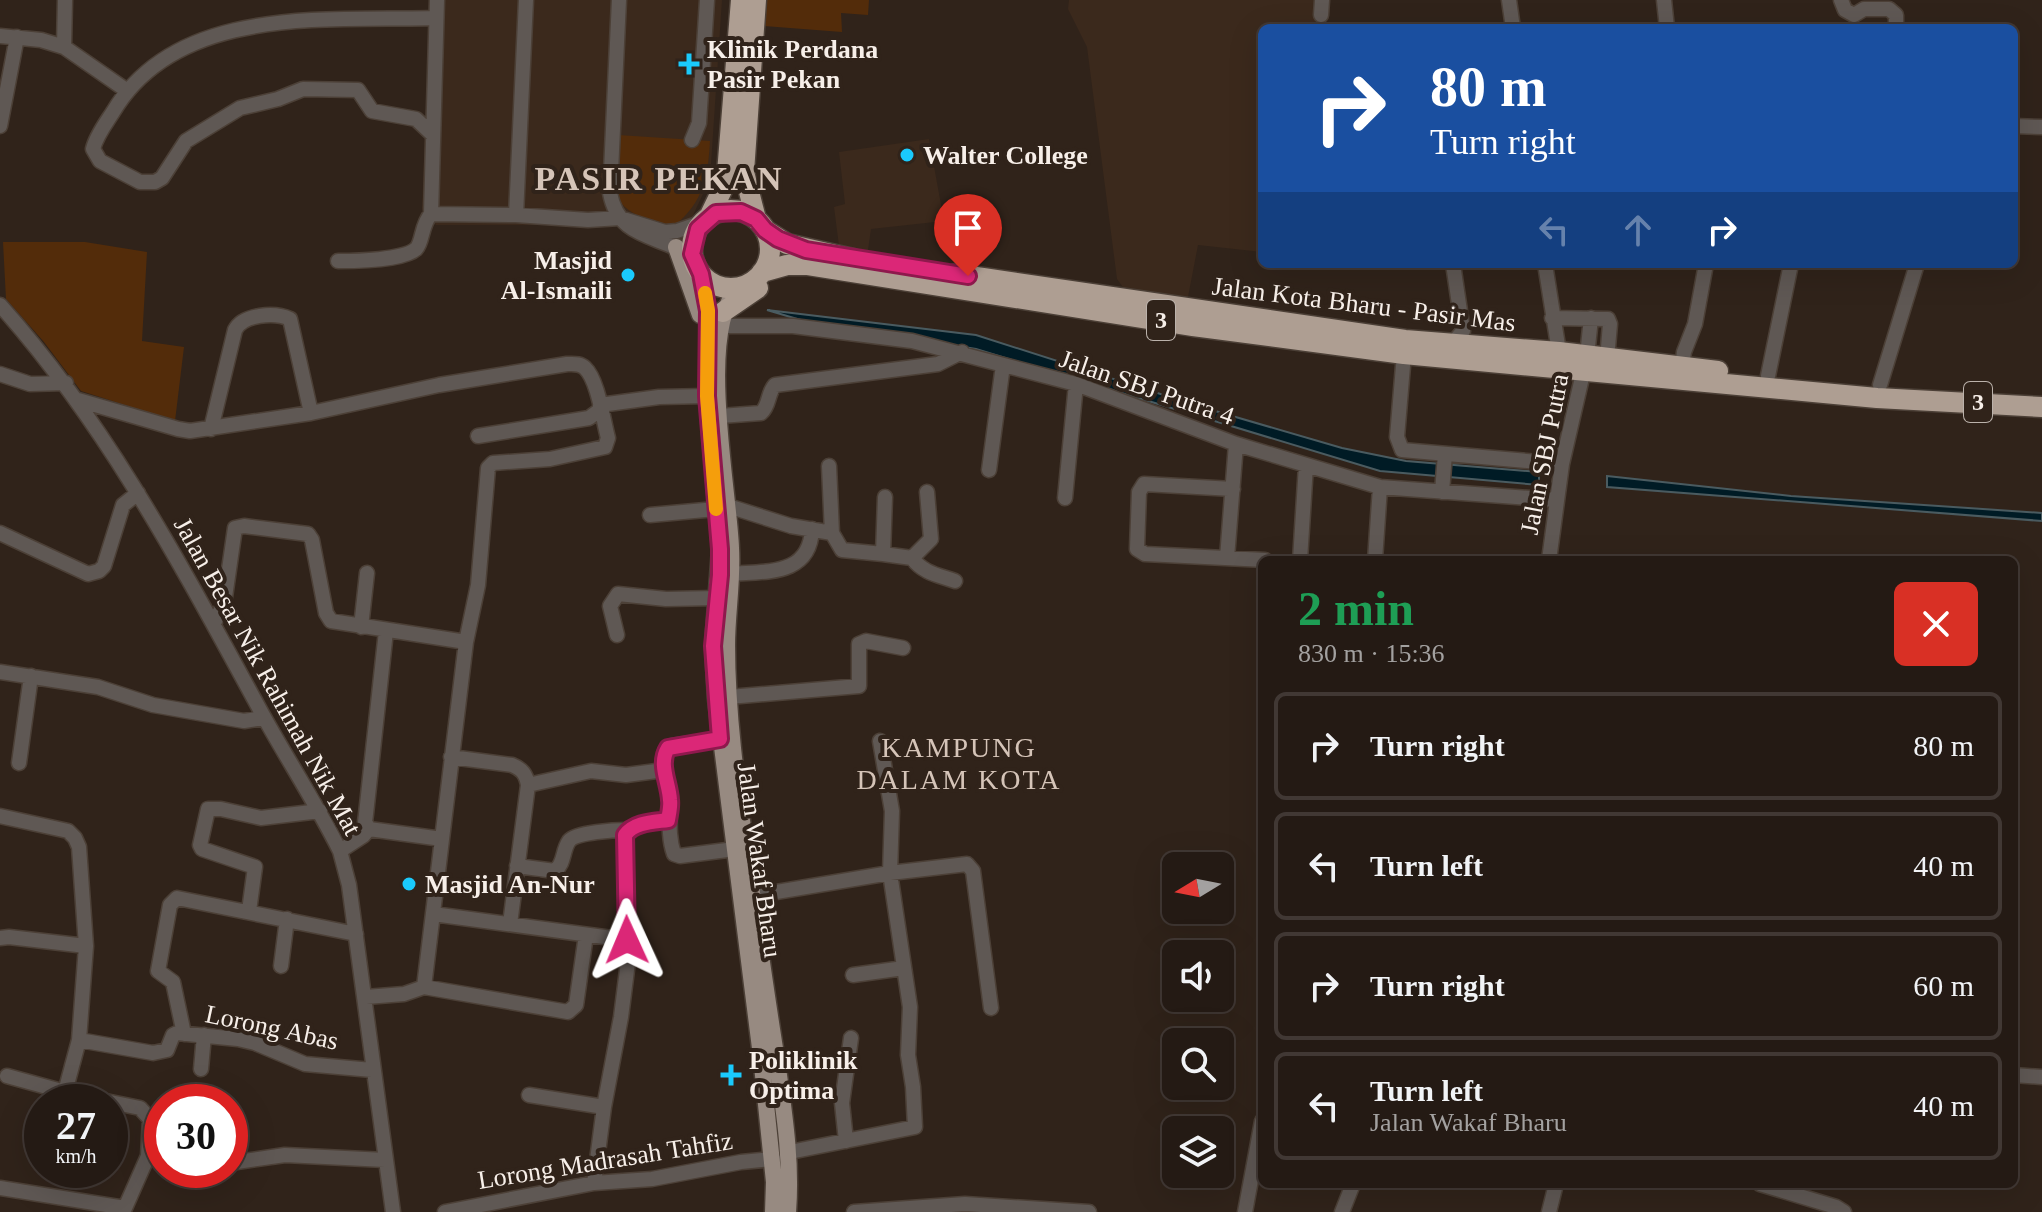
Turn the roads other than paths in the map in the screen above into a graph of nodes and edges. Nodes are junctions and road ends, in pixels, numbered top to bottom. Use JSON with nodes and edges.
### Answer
{"nodes":[{"id":1,"x":65,"y":0,"type":"edge"},
{"id":2,"x":437,"y":0,"type":"edge"},
{"id":3,"x":526,"y":0,"type":"edge"},
{"id":4,"x":619,"y":0,"type":"edge"},
{"id":5,"x":707,"y":0,"type":"edge"},
{"id":6,"x":741,"y":0,"type":"edge"},
{"id":7,"x":756,"y":0,"type":"edge"},
{"id":8,"x":1509,"y":0,"type":"edge"},
{"id":9,"x":1664,"y":0,"type":"edge"},
{"id":10,"x":1841,"y":0,"type":"edge"},
{"id":11,"x":436,"y":18,"type":"junction"},
{"id":12,"x":1512,"y":24,"type":"edge"},
{"id":13,"x":1667,"y":24,"type":"edge"},
{"id":14,"x":1896,"y":24,"type":"edge"},
{"id":15,"x":0,"y":36,"type":"edge"},
{"id":16,"x":17,"y":37,"type":"junction"},
{"id":17,"x":64,"y":47,"type":"junction"},
{"id":18,"x":126,"y":90,"type":"junction"},
{"id":19,"x":0,"y":126,"type":"edge"},
{"id":20,"x":2018,"y":126,"type":"edge"},
{"id":21,"x":2042,"y":127,"type":"edge"},
{"id":22,"x":433,"y":135,"type":"junction"},
{"id":23,"x":692,"y":140,"type":"dead end"},
{"id":24,"x":431,"y":214,"type":"junction"},
{"id":25,"x":516,"y":215,"type":"junction"},
{"id":26,"x":620,"y":218,"type":"junction"},
{"id":27,"x":706,"y":220,"type":"junction"},
{"id":28,"x":760,"y":225,"type":"junction"},
{"id":29,"x":676,"y":247,"type":"junction"},
{"id":30,"x":338,"y":261,"type":"dead end"},
{"id":31,"x":698,"y":268,"type":"junction"},
{"id":32,"x":823,"y":268,"type":"junction"},
{"id":33,"x":1453,"y":268,"type":"edge"},
{"id":34,"x":1546,"y":268,"type":"edge"},
{"id":35,"x":1705,"y":268,"type":"edge"},
{"id":36,"x":1790,"y":268,"type":"edge"},
{"id":37,"x":1916,"y":268,"type":"edge"},
{"id":38,"x":762,"y":272,"type":"junction"},
{"id":39,"x":739,"y":287,"type":"junction"},
{"id":40,"x":0,"y":305,"type":"edge"},
{"id":41,"x":1552,"y":318,"type":"junction"},
{"id":42,"x":721,"y":319,"type":"junction"},
{"id":43,"x":1458,"y":337,"type":"junction"},
{"id":44,"x":962,"y":352,"type":"junction"},
{"id":45,"x":1404,"y":354,"type":"junction"},
{"id":46,"x":1560,"y":361,"type":"junction"},
{"id":47,"x":1592,"y":362,"type":"junction"},
{"id":48,"x":1003,"y":365,"type":"junction"},
{"id":49,"x":1682,"y":367,"type":"junction"},
{"id":50,"x":0,"y":374,"type":"edge"},
{"id":51,"x":1768,"y":376,"type":"junction"},
{"id":52,"x":707,"y":377,"type":"junction"},
{"id":53,"x":66,"y":383,"type":"junction"},
{"id":54,"x":1076,"y":384,"type":"junction"},
{"id":55,"x":1880,"y":385,"type":"junction"},
{"id":56,"x":707,"y":396,"type":"junction"},
{"id":57,"x":1915,"y":399,"type":"junction"},
{"id":58,"x":78,"y":400,"type":"junction"},
{"id":59,"x":600,"y":407,"type":"junction"},
{"id":60,"x":2042,"y":407,"type":"edge"},
{"id":61,"x":311,"y":413,"type":"junction"},
{"id":62,"x":720,"y":416,"type":"junction"},
{"id":63,"x":211,"y":429,"type":"junction"},
{"id":64,"x":478,"y":436,"type":"dead end"},
{"id":65,"x":1236,"y":444,"type":"junction"},
{"id":66,"x":1445,"y":456,"type":"junction"},
{"id":67,"x":1562,"y":464,"type":"junction"},
{"id":68,"x":1306,"y":465,"type":"junction"},
{"id":69,"x":829,"y":466,"type":"dead end"},
{"id":70,"x":989,"y":470,"type":"dead end"},
{"id":71,"x":1380,"y":487,"type":"junction"},
{"id":72,"x":1233,"y":489,"type":"junction"},
{"id":73,"x":1442,"y":489,"type":"junction"},
{"id":74,"x":927,"y":492,"type":"dead end"},
{"id":75,"x":138,"y":493,"type":"junction"},
{"id":76,"x":885,"y":497,"type":"dead end"},
{"id":77,"x":1065,"y":498,"type":"dead end"},
{"id":78,"x":1557,"y":500,"type":"junction"},
{"id":79,"x":722,"y":507,"type":"junction"},
{"id":80,"x":650,"y":515,"type":"dead end"},
{"id":81,"x":812,"y":529,"type":"junction"},
{"id":82,"x":0,"y":533,"type":"edge"},
{"id":83,"x":832,"y":533,"type":"junction"},
{"id":84,"x":883,"y":554,"type":"junction"},
{"id":85,"x":1300,"y":556,"type":"edge"},
{"id":86,"x":1375,"y":556,"type":"edge"},
{"id":87,"x":1550,"y":556,"type":"edge"},
{"id":88,"x":912,"y":558,"type":"junction"},
{"id":89,"x":1227,"y":558,"type":"junction"},
{"id":90,"x":1258,"y":560,"type":"edge"},
{"id":91,"x":367,"y":573,"type":"dead end"},
{"id":92,"x":731,"y":574,"type":"junction"},
{"id":93,"x":955,"y":581,"type":"dead end"},
{"id":94,"x":717,"y":598,"type":"junction"},
{"id":95,"x":214,"y":623,"type":"junction"},
{"id":96,"x":361,"y":627,"type":"junction"},
{"id":97,"x":386,"y":631,"type":"junction"},
{"id":98,"x":617,"y":635,"type":"dead end"},
{"id":99,"x":466,"y":642,"type":"junction"},
{"id":100,"x":903,"y":648,"type":"dead end"},
{"id":101,"x":0,"y":672,"type":"edge"},
{"id":102,"x":31,"y":676,"type":"junction"},
{"id":103,"x":729,"y":697,"type":"junction"},
{"id":104,"x":264,"y":718,"type":"junction"},
{"id":105,"x":720,"y":739,"type":"junction"},
{"id":106,"x":880,"y":741,"type":"dead end"},
{"id":107,"x":451,"y":757,"type":"junction"},
{"id":108,"x":19,"y":763,"type":"dead end"},
{"id":109,"x":664,"y":770,"type":"junction"},
{"id":110,"x":528,"y":785,"type":"junction"},
{"id":111,"x":320,"y":811,"type":"junction"},
{"id":112,"x":0,"y":816,"type":"edge"},
{"id":113,"x":668,"y":820,"type":"junction"},
{"id":114,"x":369,"y":829,"type":"junction"},
{"id":115,"x":627,"y":830,"type":"junction"},
{"id":116,"x":442,"y":839,"type":"junction"},
{"id":117,"x":735,"y":849,"type":"junction"},
{"id":118,"x":340,"y":851,"type":"junction"},
{"id":119,"x":517,"y":866,"type":"junction"},
{"id":120,"x":890,"y":873,"type":"junction"},
{"id":121,"x":752,"y":896,"type":"junction"},
{"id":122,"x":249,"y":911,"type":"junction"},
{"id":123,"x":433,"y":914,"type":"junction"},
{"id":124,"x":287,"y":919,"type":"junction"},
{"id":125,"x":510,"y":924,"type":"junction"},
{"id":126,"x":356,"y":934,"type":"junction"},
{"id":127,"x":586,"y":935,"type":"junction"},
{"id":128,"x":0,"y":938,"type":"edge"},
{"id":129,"x":627,"y":940,"type":"junction"},
{"id":130,"x":86,"y":946,"type":"junction"},
{"id":131,"x":281,"y":966,"type":"dead end"},
{"id":132,"x":904,"y":968,"type":"junction"},
{"id":133,"x":853,"y":975,"type":"dead end"},
{"id":134,"x":424,"y":987,"type":"junction"},
{"id":135,"x":366,"y":997,"type":"junction"},
{"id":136,"x":991,"y":1008,"type":"dead end"},
{"id":137,"x":184,"y":1034,"type":"junction"},
{"id":138,"x":204,"y":1035,"type":"junction"},
{"id":139,"x":851,"y":1038,"type":"dead end"},
{"id":140,"x":79,"y":1040,"type":"junction"},
{"id":141,"x":201,"y":1069,"type":"dead end"},
{"id":142,"x":372,"y":1070,"type":"junction"},
{"id":143,"x":2018,"y":1075,"type":"edge"},
{"id":144,"x":7,"y":1076,"type":"dead end"},
{"id":145,"x":2042,"y":1077,"type":"edge"},
{"id":146,"x":36,"y":1084,"type":"edge"},
{"id":147,"x":67,"y":1084,"type":"edge"},
{"id":148,"x":529,"y":1095,"type":"dead end"},
{"id":149,"x":604,"y":1107,"type":"junction"},
{"id":150,"x":846,"y":1141,"type":"junction"},
{"id":151,"x":1258,"y":1142,"type":"edge"},
{"id":152,"x":790,"y":1152,"type":"junction"},
{"id":153,"x":773,"y":1159,"type":"junction"},
{"id":154,"x":248,"y":1160,"type":"edge"},
{"id":155,"x":385,"y":1160,"type":"junction"},
{"id":156,"x":144,"y":1176,"type":"edge"},
{"id":157,"x":594,"y":1183,"type":"junction"},
{"id":158,"x":0,"y":1188,"type":"edge"},
{"id":159,"x":1351,"y":1188,"type":"edge"},
{"id":160,"x":1555,"y":1188,"type":"edge"},
{"id":161,"x":1773,"y":1188,"type":"edge"},
{"id":162,"x":60,"y":1205,"type":"edge"},
{"id":163,"x":966,"y":1208,"type":"edge"},
{"id":164,"x":125,"y":1210,"type":"edge"},
{"id":165,"x":393,"y":1212,"type":"edge"},
{"id":166,"x":445,"y":1212,"type":"edge"},
{"id":167,"x":773,"y":1212,"type":"edge"},
{"id":168,"x":788,"y":1212,"type":"edge"},
{"id":169,"x":854,"y":1212,"type":"edge"},
{"id":170,"x":870,"y":1212,"type":"edge"},
{"id":171,"x":1089,"y":1212,"type":"edge"},
{"id":172,"x":1245,"y":1212,"type":"edge"},
{"id":173,"x":1342,"y":1212,"type":"edge"},
{"id":174,"x":1549,"y":1212,"type":"edge"},
{"id":175,"x":1844,"y":1212,"type":"edge"}],
"edges":[{"from":1,"to":17,"type":"street"},
{"from":2,"to":11,"type":"street"},
{"from":3,"to":25,"type":"street"},
{"from":4,"to":26,"type":"street"},
{"from":5,"to":23,"type":"street"},
{"from":6,"to":27,"type":"highway"},
{"from":7,"to":28,"type":"highway"},
{"from":8,"to":12,"type":"street"},
{"from":9,"to":13,"type":"street"},
{"from":10,"to":14,"type":"street"},
{"from":11,"to":18,"type":"street"},
{"from":11,"to":22,"type":"street"},
{"from":15,"to":16,"type":"street"},
{"from":16,"to":17,"type":"street"},
{"from":16,"to":19,"type":"street"},
{"from":17,"to":18,"type":"street"},
{"from":18,"to":22,"type":"street"},
{"from":20,"to":21,"type":"street"},
{"from":22,"to":24,"type":"street"},
{"from":24,"to":25,"type":"street"},
{"from":24,"to":30,"type":"street"},
{"from":25,"to":26,"type":"street"},
{"from":26,"to":27,"type":"street"},
{"from":26,"to":29,"type":"street"},
{"from":27,"to":28,"type":"highway"},
{"from":27,"to":31,"type":"highway"},
{"from":28,"to":38,"type":"highway"},
{"from":28,"to":43,"type":"highway","name":"Jalan Kota Bharu - Pasir Mas","number":"3"},
{"from":29,"to":31,"type":"street"},
{"from":29,"to":52,"type":"main road"},
{"from":31,"to":39,"type":"highway"},
{"from":31,"to":52,"type":"main road","name":"Jalan Wakaf Bharu"},
{"from":32,"to":38,"type":"highway","name":"Jalan Kota Bharu - Pasir Mas","number":"3"},
{"from":32,"to":42,"type":"highway"},
{"from":32,"to":45,"type":"highway","name":"Jalan Kota Bharu - Pasir Mas","number":"3"},
{"from":33,"to":43,"type":"street"},
{"from":34,"to":41,"type":"street"},
{"from":35,"to":49,"type":"street"},
{"from":36,"to":51,"type":"street"},
{"from":37,"to":55,"type":"street"},
{"from":38,"to":39,"type":"highway"},
{"from":39,"to":42,"type":"main road","name":"Jalan Wakaf Bharu"},
{"from":40,"to":53,"type":"street","name":"Jalan Besar Nik Rahimah Nik Mat"},
{"from":41,"to":46,"type":"street"},
{"from":41,"to":47,"type":"street","name":"Jalan SBJ Putra"},
{"from":42,"to":44,"type":"street","name":"Jalan SBJ Putra 4"},
{"from":42,"to":62,"type":"main road","name":"Jalan Wakaf Bharu"},
{"from":43,"to":46,"type":"highway","name":"Jalan Kota Bharu - Pasir Mas","number":"3"},
{"from":44,"to":48,"type":"street","name":"Jalan SBJ Putra 4"},
{"from":44,"to":62,"type":"street"},
{"from":45,"to":46,"type":"highway","name":"Jalan Kota Bharu - Pasir Mas","number":"3"},
{"from":45,"to":66,"type":"street"},
{"from":46,"to":47,"type":"highway","name":"Jalan Kota Bharu - Pasir Mas","number":"3"},
{"from":47,"to":49,"type":"highway","name":"Jalan Kota Bharu - Pasir Mas","number":"3"},
{"from":47,"to":57,"type":"highway","name":"Jalan Kota Bharu - Pasir Mas","number":"3"},
{"from":47,"to":67,"type":"street","name":"Jalan SBJ Putra"},
{"from":48,"to":54,"type":"street","name":"Jalan SBJ Putra 4"},
{"from":48,"to":70,"type":"street"},
{"from":49,"to":51,"type":"highway","name":"Jalan Kota Bharu - Pasir Mas","number":"3"},
{"from":50,"to":53,"type":"street"},
{"from":51,"to":55,"type":"highway","name":"Jalan Kota Bharu - Pasir Mas","number":"3"},
{"from":52,"to":56,"type":"main road","name":"Jalan Wakaf Bharu"},
{"from":53,"to":58,"type":"street","name":"Jalan Besar Nik Rahimah Nik Mat"},
{"from":54,"to":65,"type":"street","name":"Jalan SBJ Putra 4"},
{"from":54,"to":77,"type":"street"},
{"from":55,"to":57,"type":"highway","name":"Jalan Kota Bharu - Pasir Mas","number":"3"},
{"from":56,"to":59,"type":"street"},
{"from":56,"to":79,"type":"main road","name":"Jalan Wakaf Bharu"},
{"from":57,"to":60,"type":"highway","name":"Jalan Kota Bharu - Pasir Mas","number":"3"},
{"from":58,"to":63,"type":"street"},
{"from":58,"to":75,"type":"street","name":"Jalan Besar Nik Rahimah Nik Mat"},
{"from":59,"to":61,"type":"street"},
{"from":59,"to":64,"type":"street"},
{"from":59,"to":99,"type":"street"},
{"from":61,"to":63,"type":"street"},
{"from":61,"to":63,"type":"street"},
{"from":62,"to":79,"type":"main road","name":"Jalan Wakaf Bharu"},
{"from":65,"to":68,"type":"street","name":"Jalan SBJ Putra 4"},
{"from":65,"to":72,"type":"street"},
{"from":66,"to":67,"type":"street"},
{"from":66,"to":73,"type":"street"},
{"from":67,"to":78,"type":"street","name":"Jalan SBJ Putra"},
{"from":68,"to":71,"type":"street","name":"Jalan SBJ Putra 4"},
{"from":68,"to":85,"type":"street"},
{"from":69,"to":83,"type":"street"},
{"from":71,"to":73,"type":"street","name":"Jalan SBJ Putra 4"},
{"from":71,"to":86,"type":"street"},
{"from":72,"to":89,"type":"street"},
{"from":72,"to":89,"type":"street"},
{"from":73,"to":78,"type":"street","name":"Jalan SBJ Putra 4"},
{"from":74,"to":88,"type":"street"},
{"from":75,"to":82,"type":"street"},
{"from":75,"to":95,"type":"street","name":"Jalan Besar Nik Rahimah Nik Mat"},
{"from":76,"to":84,"type":"street"},
{"from":78,"to":87,"type":"street","name":"Jalan SBJ Putra"},
{"from":79,"to":80,"type":"street"},
{"from":79,"to":81,"type":"street"},
{"from":79,"to":92,"type":"main road","name":"Jalan Wakaf Bharu"},
{"from":79,"to":94,"type":"main road","name":"Jalan Wakaf Bharu"},
{"from":81,"to":83,"type":"street"},
{"from":81,"to":92,"type":"street"},
{"from":83,"to":84,"type":"street"},
{"from":84,"to":88,"type":"street"},
{"from":88,"to":93,"type":"street"},
{"from":89,"to":90,"type":"street"},
{"from":91,"to":96,"type":"street"},
{"from":92,"to":103,"type":"main road","name":"Jalan Wakaf Bharu"},
{"from":94,"to":98,"type":"street"},
{"from":94,"to":105,"type":"main road","name":"Jalan Wakaf Bharu"},
{"from":95,"to":96,"type":"street"},
{"from":95,"to":104,"type":"street","name":"Jalan Besar Nik Rahimah Nik Mat"},
{"from":96,"to":97,"type":"street"},
{"from":97,"to":99,"type":"street"},
{"from":97,"to":114,"type":"street"},
{"from":99,"to":107,"type":"street"},
{"from":100,"to":103,"type":"street"},
{"from":101,"to":102,"type":"street"},
{"from":102,"to":104,"type":"street"},
{"from":102,"to":108,"type":"street"},
{"from":103,"to":121,"type":"main road","name":"Jalan Wakaf Bharu"},
{"from":104,"to":111,"type":"street","name":"Jalan Besar Nik Rahimah Nik Mat"},
{"from":105,"to":109,"type":"street"},
{"from":105,"to":117,"type":"main road","name":"Jalan Wakaf Bharu"},
{"from":106,"to":120,"type":"street"},
{"from":107,"to":110,"type":"street"},
{"from":107,"to":116,"type":"street"},
{"from":109,"to":110,"type":"street"},
{"from":109,"to":113,"type":"street"},
{"from":110,"to":119,"type":"street"},
{"from":111,"to":118,"type":"street","name":"Jalan Besar Nik Rahimah Nik Mat"},
{"from":111,"to":122,"type":"street"},
{"from":112,"to":130,"type":"street"},
{"from":113,"to":115,"type":"street"},
{"from":113,"to":117,"type":"street"},
{"from":114,"to":116,"type":"street"},
{"from":114,"to":118,"type":"street"},
{"from":115,"to":119,"type":"street"},
{"from":115,"to":129,"type":"street"},
{"from":116,"to":123,"type":"street"},
{"from":117,"to":153,"type":"main road","name":"Jalan Wakaf Bharu"},
{"from":118,"to":126,"type":"street","name":"Jalan Besar Nik Rahimah Nik Mat"},
{"from":119,"to":125,"type":"street"},
{"from":120,"to":121,"type":"street"},
{"from":120,"to":132,"type":"street"},
{"from":120,"to":136,"type":"street"},
{"from":121,"to":152,"type":"main road","name":"Jalan Wakaf Bharu"},
{"from":122,"to":124,"type":"street"},
{"from":122,"to":137,"type":"street"},
{"from":123,"to":125,"type":"street"},
{"from":123,"to":134,"type":"street"},
{"from":124,"to":126,"type":"street"},
{"from":124,"to":131,"type":"street"},
{"from":125,"to":127,"type":"street"},
{"from":126,"to":135,"type":"street","name":"Jalan Besar Nik Rahimah Nik Mat"},
{"from":127,"to":129,"type":"street"},
{"from":127,"to":134,"type":"street"},
{"from":128,"to":130,"type":"street"},
{"from":129,"to":149,"type":"street"},
{"from":130,"to":140,"type":"street"},
{"from":132,"to":133,"type":"street"},
{"from":132,"to":150,"type":"street"},
{"from":134,"to":135,"type":"street"},
{"from":135,"to":142,"type":"street","name":"Jalan Besar Nik Rahimah Nik Mat"},
{"from":137,"to":138,"type":"street","name":"Lorong Abas"},
{"from":137,"to":140,"type":"street","name":"Lorong Abas"},
{"from":138,"to":141,"type":"street"},
{"from":138,"to":142,"type":"street","name":"Lorong Abas"},
{"from":139,"to":150,"type":"street"},
{"from":140,"to":147,"type":"street"},
{"from":142,"to":155,"type":"street","name":"Jalan Besar Nik Rahimah Nik Mat"},
{"from":143,"to":145,"type":"street"},
{"from":144,"to":146,"type":"street"},
{"from":148,"to":149,"type":"street"},
{"from":149,"to":157,"type":"street"},
{"from":150,"to":152,"type":"street"},
{"from":151,"to":172,"type":"street"},
{"from":152,"to":168,"type":"main road","name":"Jalan Wakaf Bharu"},
{"from":153,"to":157,"type":"street","name":"Lorong Madrasah Tahfiz"},
{"from":153,"to":167,"type":"main road","name":"Jalan Wakaf Bharu"},
{"from":154,"to":155,"type":"street"},
{"from":155,"to":165,"type":"street","name":"Jalan Besar Nik Rahimah Nik Mat"},
{"from":156,"to":164,"type":"street"},
{"from":157,"to":166,"type":"street","name":"Lorong Madrasah Tahfiz"},
{"from":158,"to":162,"type":"street"},
{"from":159,"to":173,"type":"street"},
{"from":160,"to":174,"type":"street"},
{"from":161,"to":175,"type":"street"},
{"from":162,"to":164,"type":"street"},
{"from":163,"to":170,"type":"street"},
{"from":163,"to":171,"type":"street"},
{"from":169,"to":170,"type":"street"}]}
